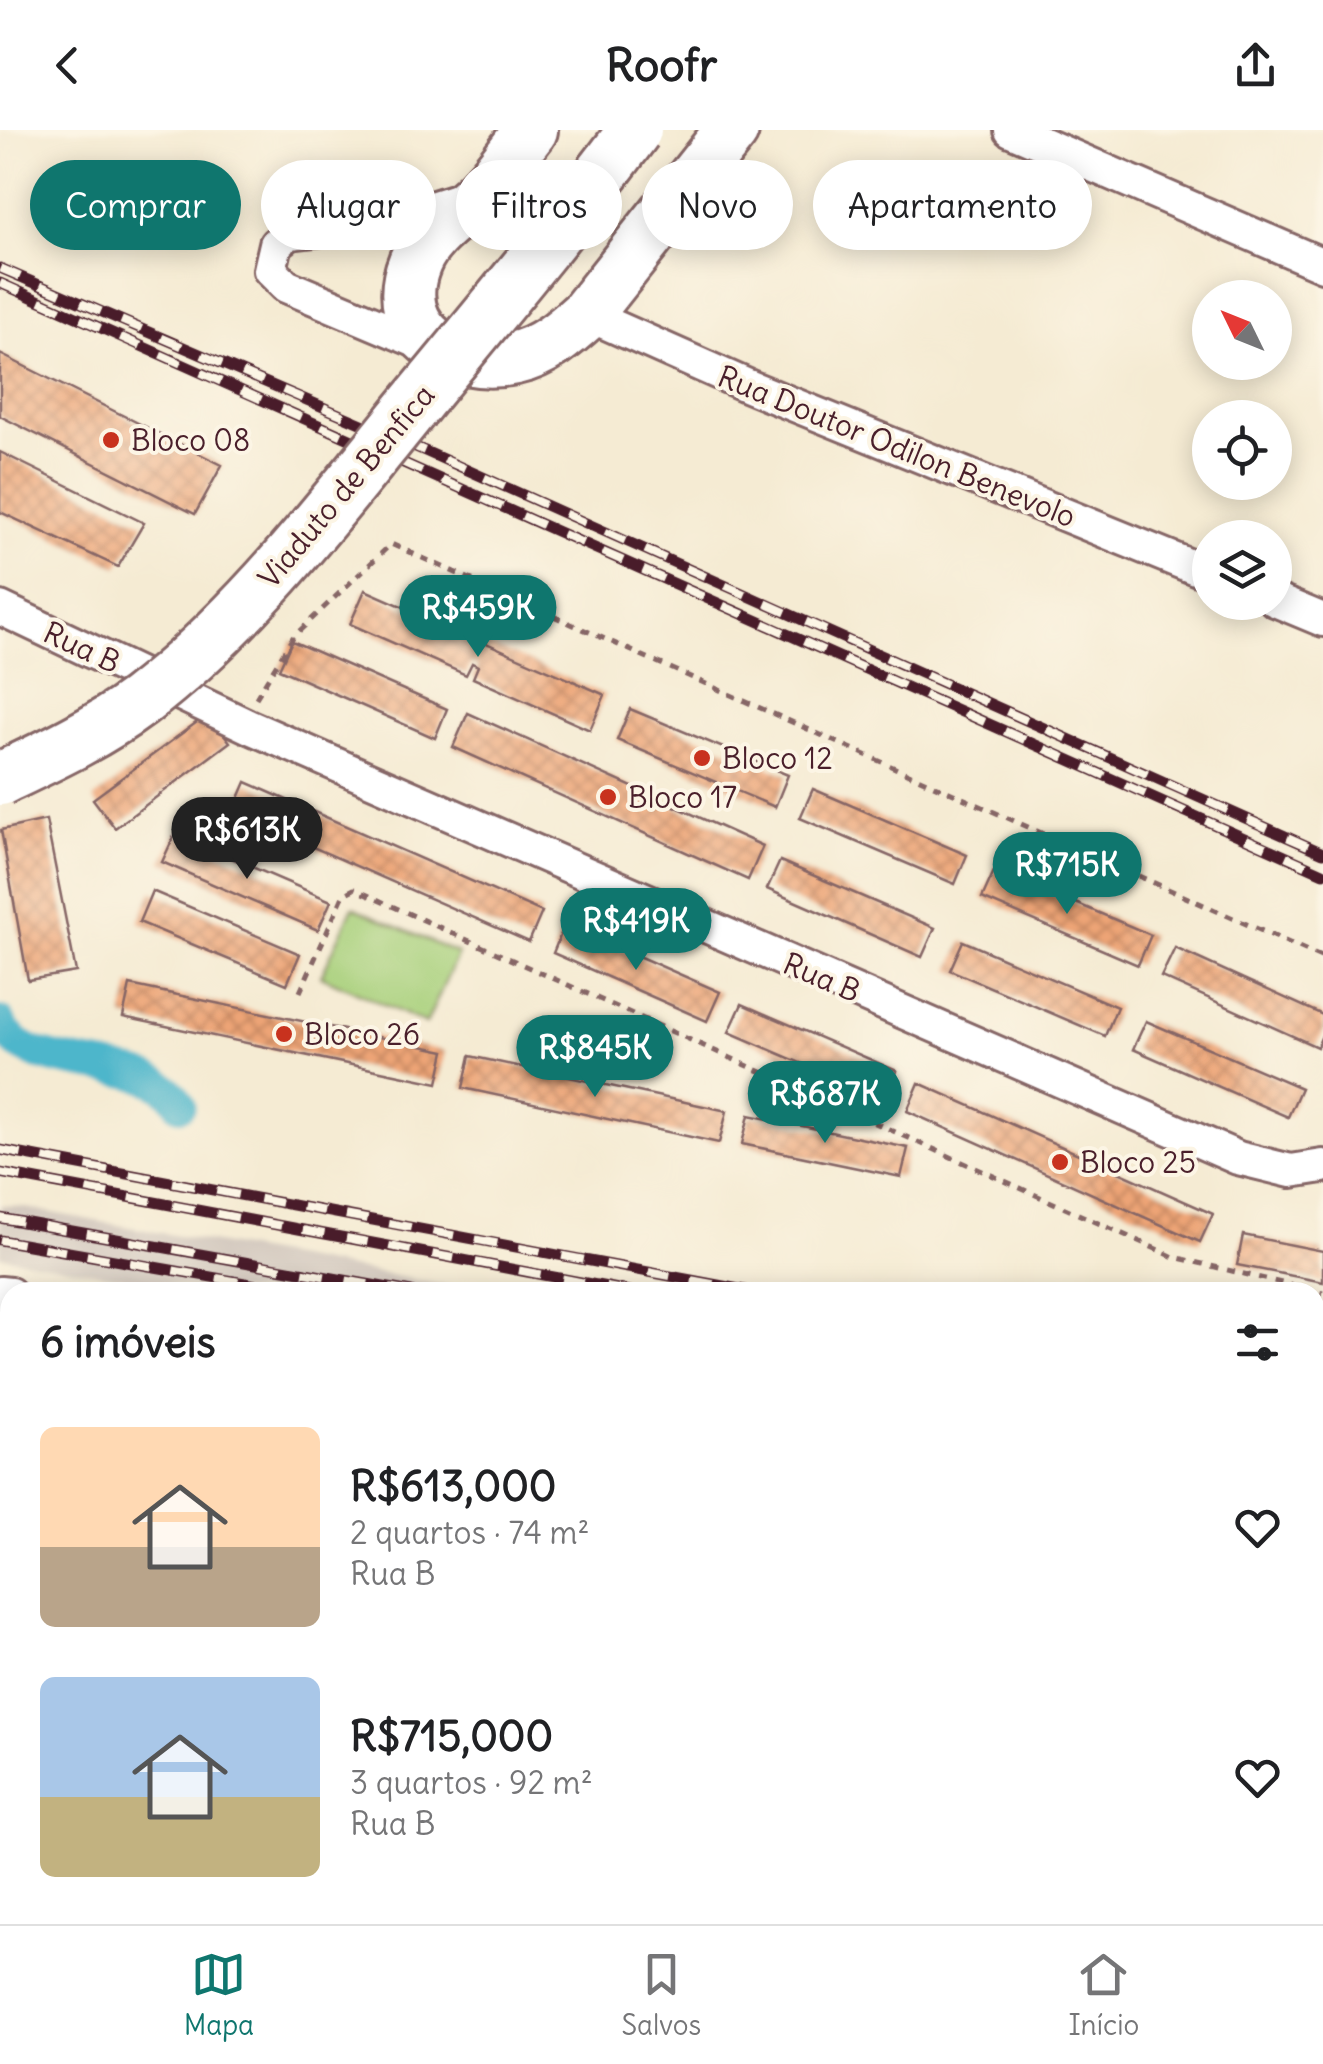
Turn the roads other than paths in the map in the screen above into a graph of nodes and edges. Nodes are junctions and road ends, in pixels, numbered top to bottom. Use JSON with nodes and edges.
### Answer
{"nodes":[{"id":1,"x":531,"y":130,"type":"edge"},
{"id":2,"x":635,"y":130,"type":"edge"},
{"id":3,"x":732,"y":130,"type":"edge"},
{"id":4,"x":1012,"y":130,"type":"edge"},
{"id":5,"x":507,"y":160,"type":"edge"},
{"id":6,"x":456,"y":200,"type":"edge"},
{"id":7,"x":456,"y":214,"type":"edge"},
{"id":8,"x":1323,"y":264,"type":"edge"},
{"id":9,"x":586,"y":314,"type":"junction"},
{"id":10,"x":441,"y":351,"type":"junction"},
{"id":11,"x":1192,"y":567,"type":"edge"},
{"id":12,"x":1292,"y":607,"type":"edge"},
{"id":13,"x":0,"y":608,"type":"edge"},
{"id":14,"x":1323,"y":620,"type":"edge"},
{"id":15,"x":0,"y":779,"type":"edge"},
{"id":16,"x":1323,"y":1166,"type":"edge"},
{"id":17,"x":1128,"y":1924,"type":"edge"},
{"id":18,"x":1182,"y":1924,"type":"edge"}],
"edges":[{"from":1,"to":5,"type":"main road"},
{"from":2,"to":15,"type":"main road","name":"Viaduto de Benfica","bridge":true},
{"from":3,"to":9,"type":"main road"},
{"from":4,"to":8,"type":"street"},
{"from":6,"to":10,"type":"street"},
{"from":7,"to":10,"type":"main road"},
{"from":9,"to":10,"type":"main road"},
{"from":9,"to":11,"type":"street","name":"Rua Doutor Odilon Benevolo"},
{"from":12,"to":14,"type":"street"},
{"from":13,"to":16,"type":"street","name":"Rua B"},
{"from":17,"to":18,"type":"street"}]}
